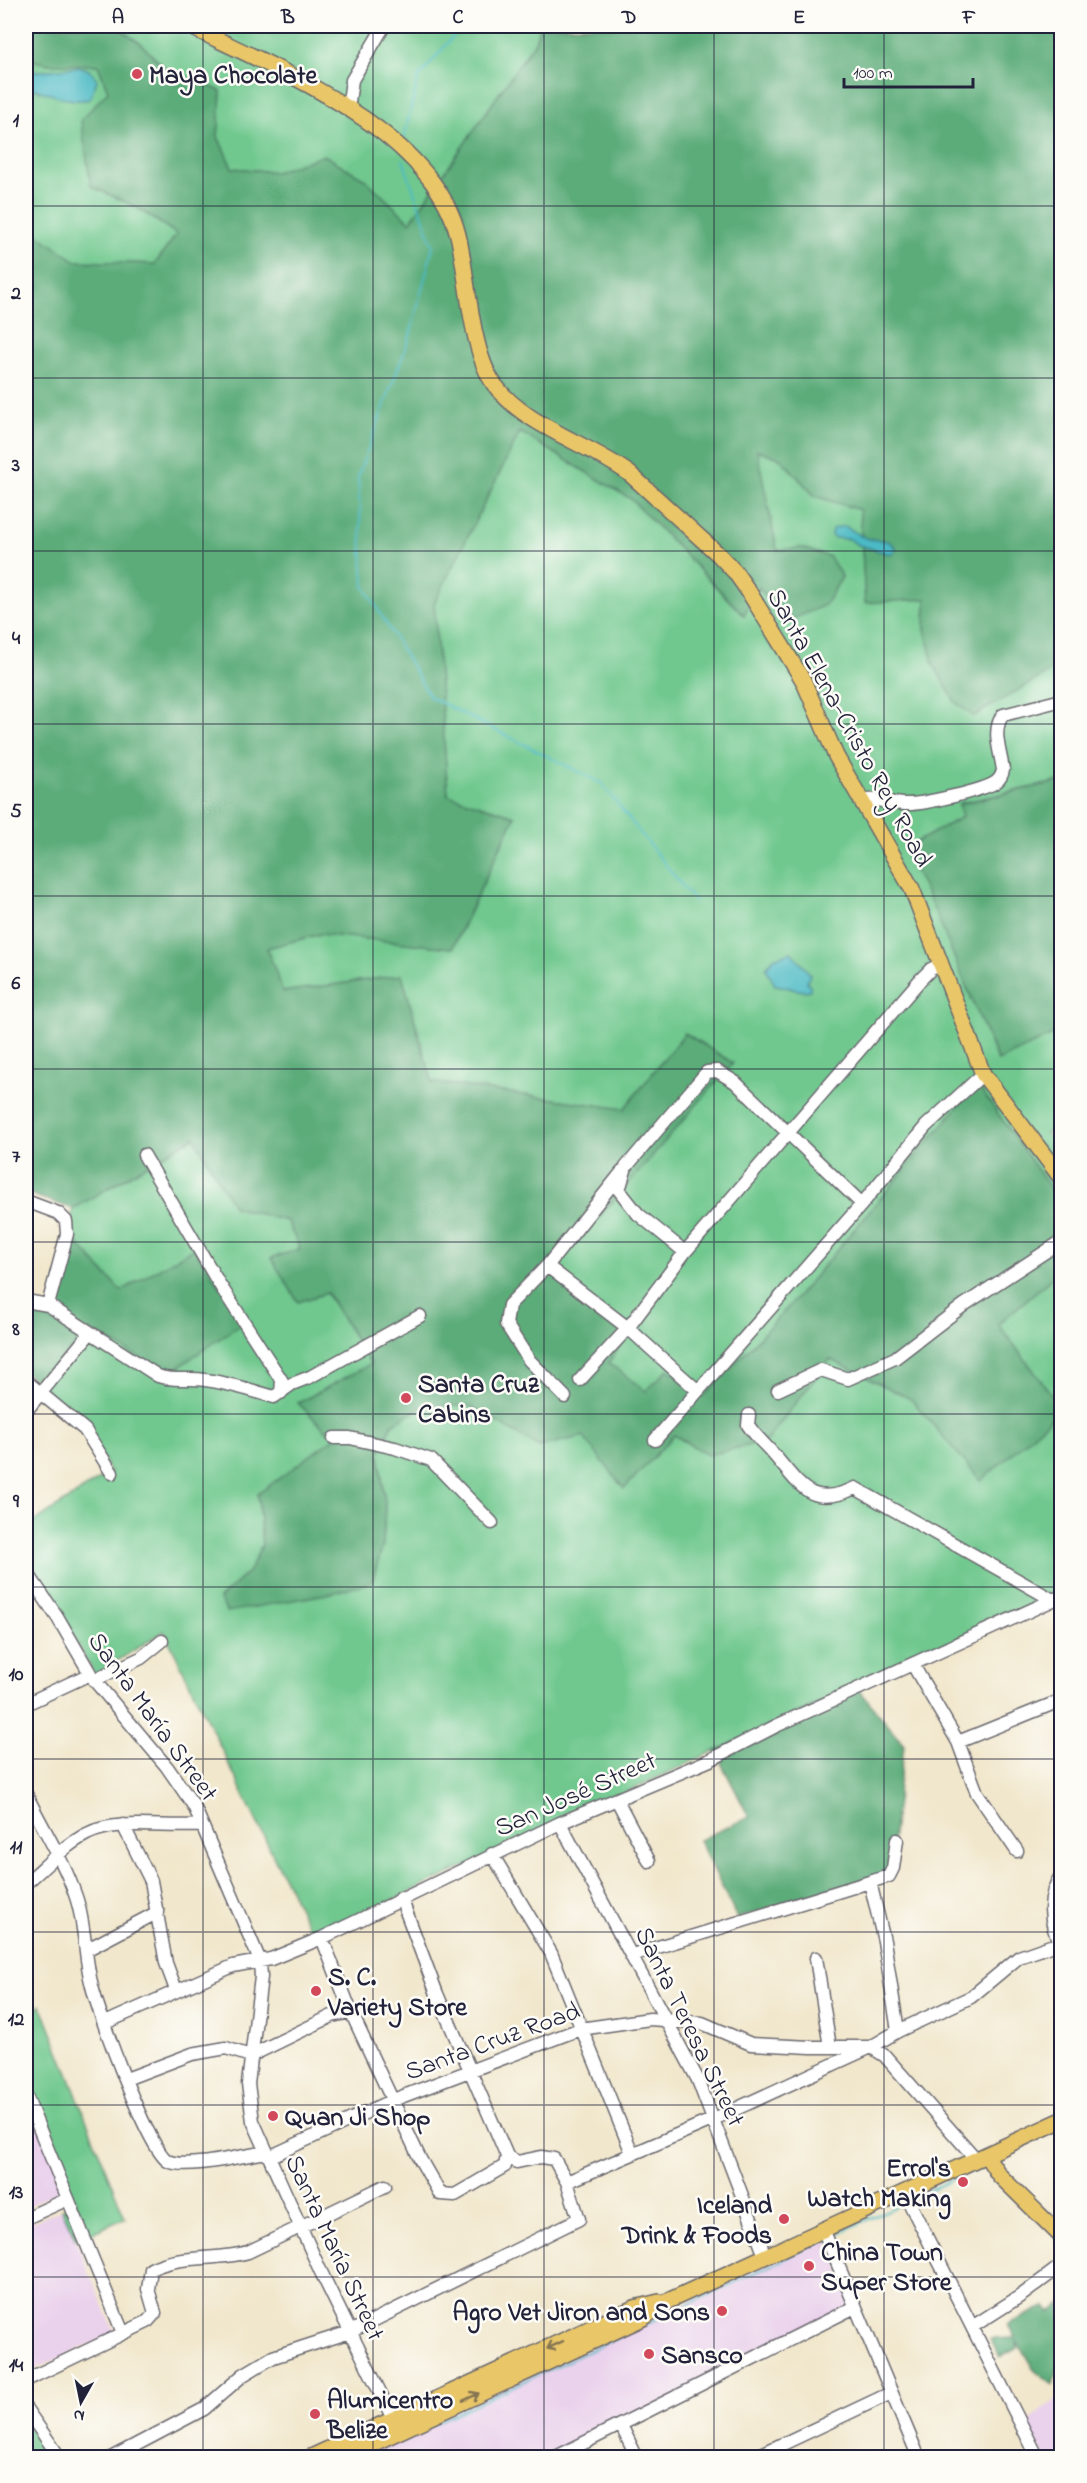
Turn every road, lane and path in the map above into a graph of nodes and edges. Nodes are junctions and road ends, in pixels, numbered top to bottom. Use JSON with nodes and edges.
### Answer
{"nodes":[{"id":1,"x":189,"y":26,"type":"edge"},
{"id":2,"x":384,"y":26,"type":"edge"},
{"id":3,"x":348,"y":109,"type":"junction"},
{"id":4,"x":1062,"y":700,"type":"edge"},
{"id":5,"x":861,"y":801,"type":"junction"},
{"id":6,"x":942,"y":964,"type":"junction"},
{"id":7,"x":983,"y":1074,"type":"junction"},
{"id":8,"x":788,"y":1134,"type":"junction"},
{"id":9,"x":144,"y":1155,"type":"dead end"},
{"id":10,"x":626,"y":1167,"type":"junction"},
{"id":11,"x":1062,"y":1179,"type":"edge"},
{"id":12,"x":26,"y":1201,"type":"edge"},
{"id":13,"x":862,"y":1204,"type":"junction"},
{"id":14,"x":1062,"y":1241,"type":"edge"},
{"id":15,"x":685,"y":1252,"type":"junction"},
{"id":16,"x":547,"y":1266,"type":"junction"},
{"id":17,"x":26,"y":1301,"type":"edge"},
{"id":18,"x":48,"y":1305,"type":"junction"},
{"id":19,"x":420,"y":1316,"type":"dead end"},
{"id":20,"x":628,"y":1328,"type":"junction"},
{"id":21,"x":90,"y":1333,"type":"junction"},
{"id":22,"x":580,"y":1380,"type":"dead end"},
{"id":23,"x":26,"y":1381,"type":"edge"},
{"id":24,"x":697,"y":1390,"type":"junction"},
{"id":25,"x":778,"y":1390,"type":"dead end"},
{"id":26,"x":281,"y":1393,"type":"junction"},
{"id":27,"x":40,"y":1395,"type":"junction"},
{"id":28,"x":564,"y":1397,"type":"dead end"},
{"id":29,"x":26,"y":1411,"type":"edge"},
{"id":30,"x":749,"y":1415,"type":"dead end"},
{"id":31,"x":334,"y":1438,"type":"dead end"},
{"id":32,"x":655,"y":1440,"type":"dead end"},
{"id":33,"x":112,"y":1473,"type":"dead end"},
{"id":34,"x":492,"y":1522,"type":"dead end"},
{"id":35,"x":26,"y":1570,"type":"edge"},
{"id":36,"x":1057,"y":1598,"type":"edge"},
{"id":37,"x":162,"y":1641,"type":"dead end"},
{"id":38,"x":913,"y":1665,"type":"junction"},
{"id":39,"x":92,"y":1677,"type":"junction"},
{"id":40,"x":26,"y":1704,"type":"edge"},
{"id":41,"x":1058,"y":1704,"type":"edge"},
{"id":42,"x":958,"y":1742,"type":"junction"},
{"id":43,"x":26,"y":1794,"type":"edge"},
{"id":44,"x":617,"y":1800,"type":"junction"},
{"id":45,"x":560,"y":1823,"type":"junction"},
{"id":46,"x":123,"y":1825,"type":"junction"},
{"id":47,"x":202,"y":1825,"type":"junction"},
{"id":48,"x":897,"y":1840,"type":"dead end"},
{"id":49,"x":1017,"y":1851,"type":"dead end"},
{"id":50,"x":492,"y":1854,"type":"junction"},
{"id":51,"x":57,"y":1857,"type":"junction"},
{"id":52,"x":650,"y":1861,"type":"dead end"},
{"id":53,"x":1062,"y":1874,"type":"edge"},
{"id":54,"x":870,"y":1882,"type":"junction"},
{"id":55,"x":26,"y":1883,"type":"edge"},
{"id":56,"x":401,"y":1898,"type":"junction"},
{"id":57,"x":158,"y":1912,"type":"junction"},
{"id":58,"x":321,"y":1938,"type":"junction"},
{"id":59,"x":1060,"y":1946,"type":"edge"},
{"id":60,"x":86,"y":1950,"type":"junction"},
{"id":61,"x":633,"y":1954,"type":"junction"},
{"id":62,"x":816,"y":1958,"type":"dead end"},
{"id":63,"x":260,"y":1961,"type":"junction"},
{"id":64,"x":176,"y":1990,"type":"junction"},
{"id":65,"x":351,"y":2012,"type":"junction"},
{"id":66,"x":665,"y":2020,"type":"junction"},
{"id":67,"x":105,"y":2024,"type":"junction"},
{"id":68,"x":580,"y":2029,"type":"junction"},
{"id":69,"x":898,"y":2031,"type":"junction"},
{"id":70,"x":830,"y":2047,"type":"junction"},
{"id":71,"x":871,"y":2047,"type":"junction"},
{"id":72,"x":250,"y":2056,"type":"junction"},
{"id":73,"x":469,"y":2071,"type":"junction"},
{"id":74,"x":126,"y":2079,"type":"junction"},
{"id":75,"x":26,"y":2096,"type":"edge"},
{"id":76,"x":393,"y":2100,"type":"junction"},
{"id":77,"x":714,"y":2119,"type":"junction"},
{"id":78,"x":1062,"y":2120,"type":"edge"},
{"id":79,"x":632,"y":2153,"type":"junction"},
{"id":80,"x":268,"y":2155,"type":"junction"},
{"id":81,"x":985,"y":2155,"type":"junction"},
{"id":82,"x":509,"y":2161,"type":"junction"},
{"id":83,"x":567,"y":2182,"type":"junction"},
{"id":84,"x":385,"y":2186,"type":"dead end"},
{"id":85,"x":904,"y":2192,"type":"junction"},
{"id":86,"x":68,"y":2199,"type":"junction"},
{"id":87,"x":26,"y":2218,"type":"edge"},
{"id":88,"x":1062,"y":2226,"type":"edge"},
{"id":89,"x":301,"y":2228,"type":"junction"},
{"id":90,"x":823,"y":2229,"type":"junction"},
{"id":91,"x":1062,"y":2237,"type":"edge"},
{"id":92,"x":765,"y":2256,"type":"junction"},
{"id":93,"x":1062,"y":2265,"type":"edge"},
{"id":94,"x":855,"y":2307,"type":"junction"},
{"id":95,"x":972,"y":2327,"type":"junction"},
{"id":96,"x":350,"y":2332,"type":"junction"},
{"id":97,"x":123,"y":2333,"type":"junction"},
{"id":98,"x":26,"y":2380,"type":"edge"},
{"id":99,"x":891,"y":2393,"type":"junction"},
{"id":100,"x":26,"y":2409,"type":"edge"},
{"id":101,"x":397,"y":2425,"type":"junction"},
{"id":102,"x":621,"y":2425,"type":"junction"},
{"id":103,"x":60,"y":2457,"type":"edge"},
{"id":104,"x":111,"y":2457,"type":"edge"},
{"id":105,"x":309,"y":2457,"type":"edge"},
{"id":106,"x":342,"y":2457,"type":"edge"},
{"id":107,"x":554,"y":2457,"type":"edge"},
{"id":108,"x":637,"y":2457,"type":"edge"},
{"id":109,"x":753,"y":2457,"type":"edge"},
{"id":110,"x":919,"y":2457,"type":"edge"},
{"id":111,"x":1038,"y":2457,"type":"edge"}],
"edges":[{"from":1,"to":3,"type":"main road","name":"Santa Elena-Cristo Rey Road"},
{"from":2,"to":3,"type":"street"},
{"from":3,"to":5,"type":"main road","name":"Santa Elena-Cristo Rey Road"},
{"from":4,"to":5,"type":"street"},
{"from":5,"to":6,"type":"main road","name":"Santa Elena-Cristo Rey Road"},
{"from":6,"to":7,"type":"main road","name":"Santa Elena-Cristo Rey Road"},
{"from":6,"to":8,"type":"street"},
{"from":7,"to":11,"type":"main road","name":"Santa Elena-Cristo Rey Road"},
{"from":7,"to":13,"type":"street"},
{"from":8,"to":10,"type":"street"},
{"from":8,"to":13,"type":"street"},
{"from":8,"to":15,"type":"street"},
{"from":9,"to":26,"type":"street"},
{"from":10,"to":15,"type":"street"},
{"from":10,"to":16,"type":"street"},
{"from":12,"to":18,"type":"street"},
{"from":13,"to":24,"type":"street"},
{"from":14,"to":25,"type":"street"},
{"from":15,"to":20,"type":"street"},
{"from":16,"to":20,"type":"street"},
{"from":16,"to":28,"type":"street"},
{"from":17,"to":18,"type":"street"},
{"from":18,"to":21,"type":"street"},
{"from":19,"to":26,"type":"street"},
{"from":20,"to":22,"type":"street"},
{"from":20,"to":24,"type":"street"},
{"from":21,"to":26,"type":"street"},
{"from":21,"to":27,"type":"street"},
{"from":23,"to":27,"type":"street"},
{"from":24,"to":32,"type":"street"},
{"from":27,"to":29,"type":"street"},
{"from":27,"to":33,"type":"street"},
{"from":30,"to":36,"type":"street"},
{"from":31,"to":34,"type":"street"},
{"from":35,"to":39,"type":"street","name":"Santa María Street"},
{"from":36,"to":38,"type":"street","name":"San José Street"},
{"from":37,"to":39,"type":"street"},
{"from":38,"to":42,"type":"street"},
{"from":38,"to":44,"type":"street","name":"San José Street"},
{"from":39,"to":40,"type":"street"},
{"from":39,"to":47,"type":"street","name":"Santa María Street"},
{"from":41,"to":42,"type":"street"},
{"from":42,"to":49,"type":"street"},
{"from":43,"to":51,"type":"street","name":"Santa Cruz Road"},
{"from":44,"to":45,"type":"street","name":"San José Street"},
{"from":44,"to":52,"type":"street"},
{"from":45,"to":50,"type":"street","name":"San José Street"},
{"from":45,"to":61,"type":"street","name":"Santa Teresa Street"},
{"from":46,"to":47,"type":"street"},
{"from":46,"to":51,"type":"street"},
{"from":46,"to":57,"type":"street"},
{"from":47,"to":63,"type":"street","name":"Santa María Street"},
{"from":48,"to":54,"type":"street"},
{"from":50,"to":56,"type":"street","name":"San José Street"},
{"from":50,"to":68,"type":"street"},
{"from":51,"to":55,"type":"street"},
{"from":51,"to":60,"type":"street","name":"Santa Cruz Road"},
{"from":53,"to":59,"type":"street"},
{"from":54,"to":61,"type":"street"},
{"from":54,"to":69,"type":"street"},
{"from":56,"to":58,"type":"street","name":"San José Street"},
{"from":56,"to":73,"type":"street"},
{"from":57,"to":60,"type":"street"},
{"from":57,"to":64,"type":"street"},
{"from":58,"to":63,"type":"street","name":"San José Street"},
{"from":58,"to":65,"type":"street"},
{"from":59,"to":69,"type":"street"},
{"from":60,"to":67,"type":"street","name":"Santa Cruz Road"},
{"from":61,"to":66,"type":"street","name":"Santa Teresa Street"},
{"from":62,"to":70,"type":"street"},
{"from":63,"to":64,"type":"street","name":"San José Street"},
{"from":63,"to":72,"type":"street","name":"Santa María Street"},
{"from":64,"to":67,"type":"street","name":"San José Street"},
{"from":65,"to":72,"type":"street"},
{"from":65,"to":76,"type":"street"},
{"from":66,"to":68,"type":"street","name":"Santa Cruz Road"},
{"from":66,"to":70,"type":"street","name":"Santa Cruz Road"},
{"from":66,"to":77,"type":"street","name":"Santa Teresa Street"},
{"from":67,"to":74,"type":"street","name":"Santa Cruz Road"},
{"from":68,"to":73,"type":"street","name":"Santa Cruz Road"},
{"from":68,"to":79,"type":"street"},
{"from":69,"to":71,"type":"street"},
{"from":70,"to":71,"type":"street","name":"Santa Cruz Road"},
{"from":71,"to":77,"type":"street"},
{"from":71,"to":81,"type":"street"},
{"from":72,"to":74,"type":"street"},
{"from":72,"to":80,"type":"street","name":"Santa María Street"},
{"from":73,"to":76,"type":"street","name":"Santa Cruz Road"},
{"from":73,"to":82,"type":"street"},
{"from":74,"to":80,"type":"street","name":"Santa Cruz Road"},
{"from":75,"to":86,"type":"street"},
{"from":76,"to":80,"type":"street","name":"Santa Cruz Road"},
{"from":76,"to":82,"type":"street"},
{"from":77,"to":79,"type":"street"},
{"from":77,"to":92,"type":"street","name":"Santa Teresa Street"},
{"from":78,"to":81,"type":"main road"},
{"from":79,"to":83,"type":"street"},
{"from":80,"to":89,"type":"street","name":"Santa María Street"},
{"from":81,"to":85,"type":"main road"},
{"from":81,"to":88,"type":"main road"},
{"from":81,"to":91,"type":"main road"},
{"from":82,"to":83,"type":"street"},
{"from":83,"to":96,"type":"street"},
{"from":84,"to":89,"type":"street"},
{"from":85,"to":90,"type":"main road"},
{"from":85,"to":95,"type":"street"},
{"from":86,"to":87,"type":"street"},
{"from":86,"to":97,"type":"street"},
{"from":89,"to":96,"type":"street","name":"Santa María Street"},
{"from":89,"to":97,"type":"street"},
{"from":90,"to":92,"type":"main road"},
{"from":90,"to":94,"type":"street"},
{"from":92,"to":101,"type":"main road"},
{"from":93,"to":95,"type":"street"},
{"from":94,"to":99,"type":"street"},
{"from":94,"to":102,"type":"street"},
{"from":95,"to":111,"type":"street"},
{"from":96,"to":101,"type":"street","name":"Santa María Street"},
{"from":96,"to":104,"type":"street"},
{"from":97,"to":98,"type":"street"},
{"from":99,"to":109,"type":"street"},
{"from":99,"to":110,"type":"street"},
{"from":100,"to":103,"type":"street"},
{"from":101,"to":105,"type":"main road"},
{"from":101,"to":106,"type":"main road"},
{"from":102,"to":107,"type":"street"},
{"from":102,"to":108,"type":"street"}]}
